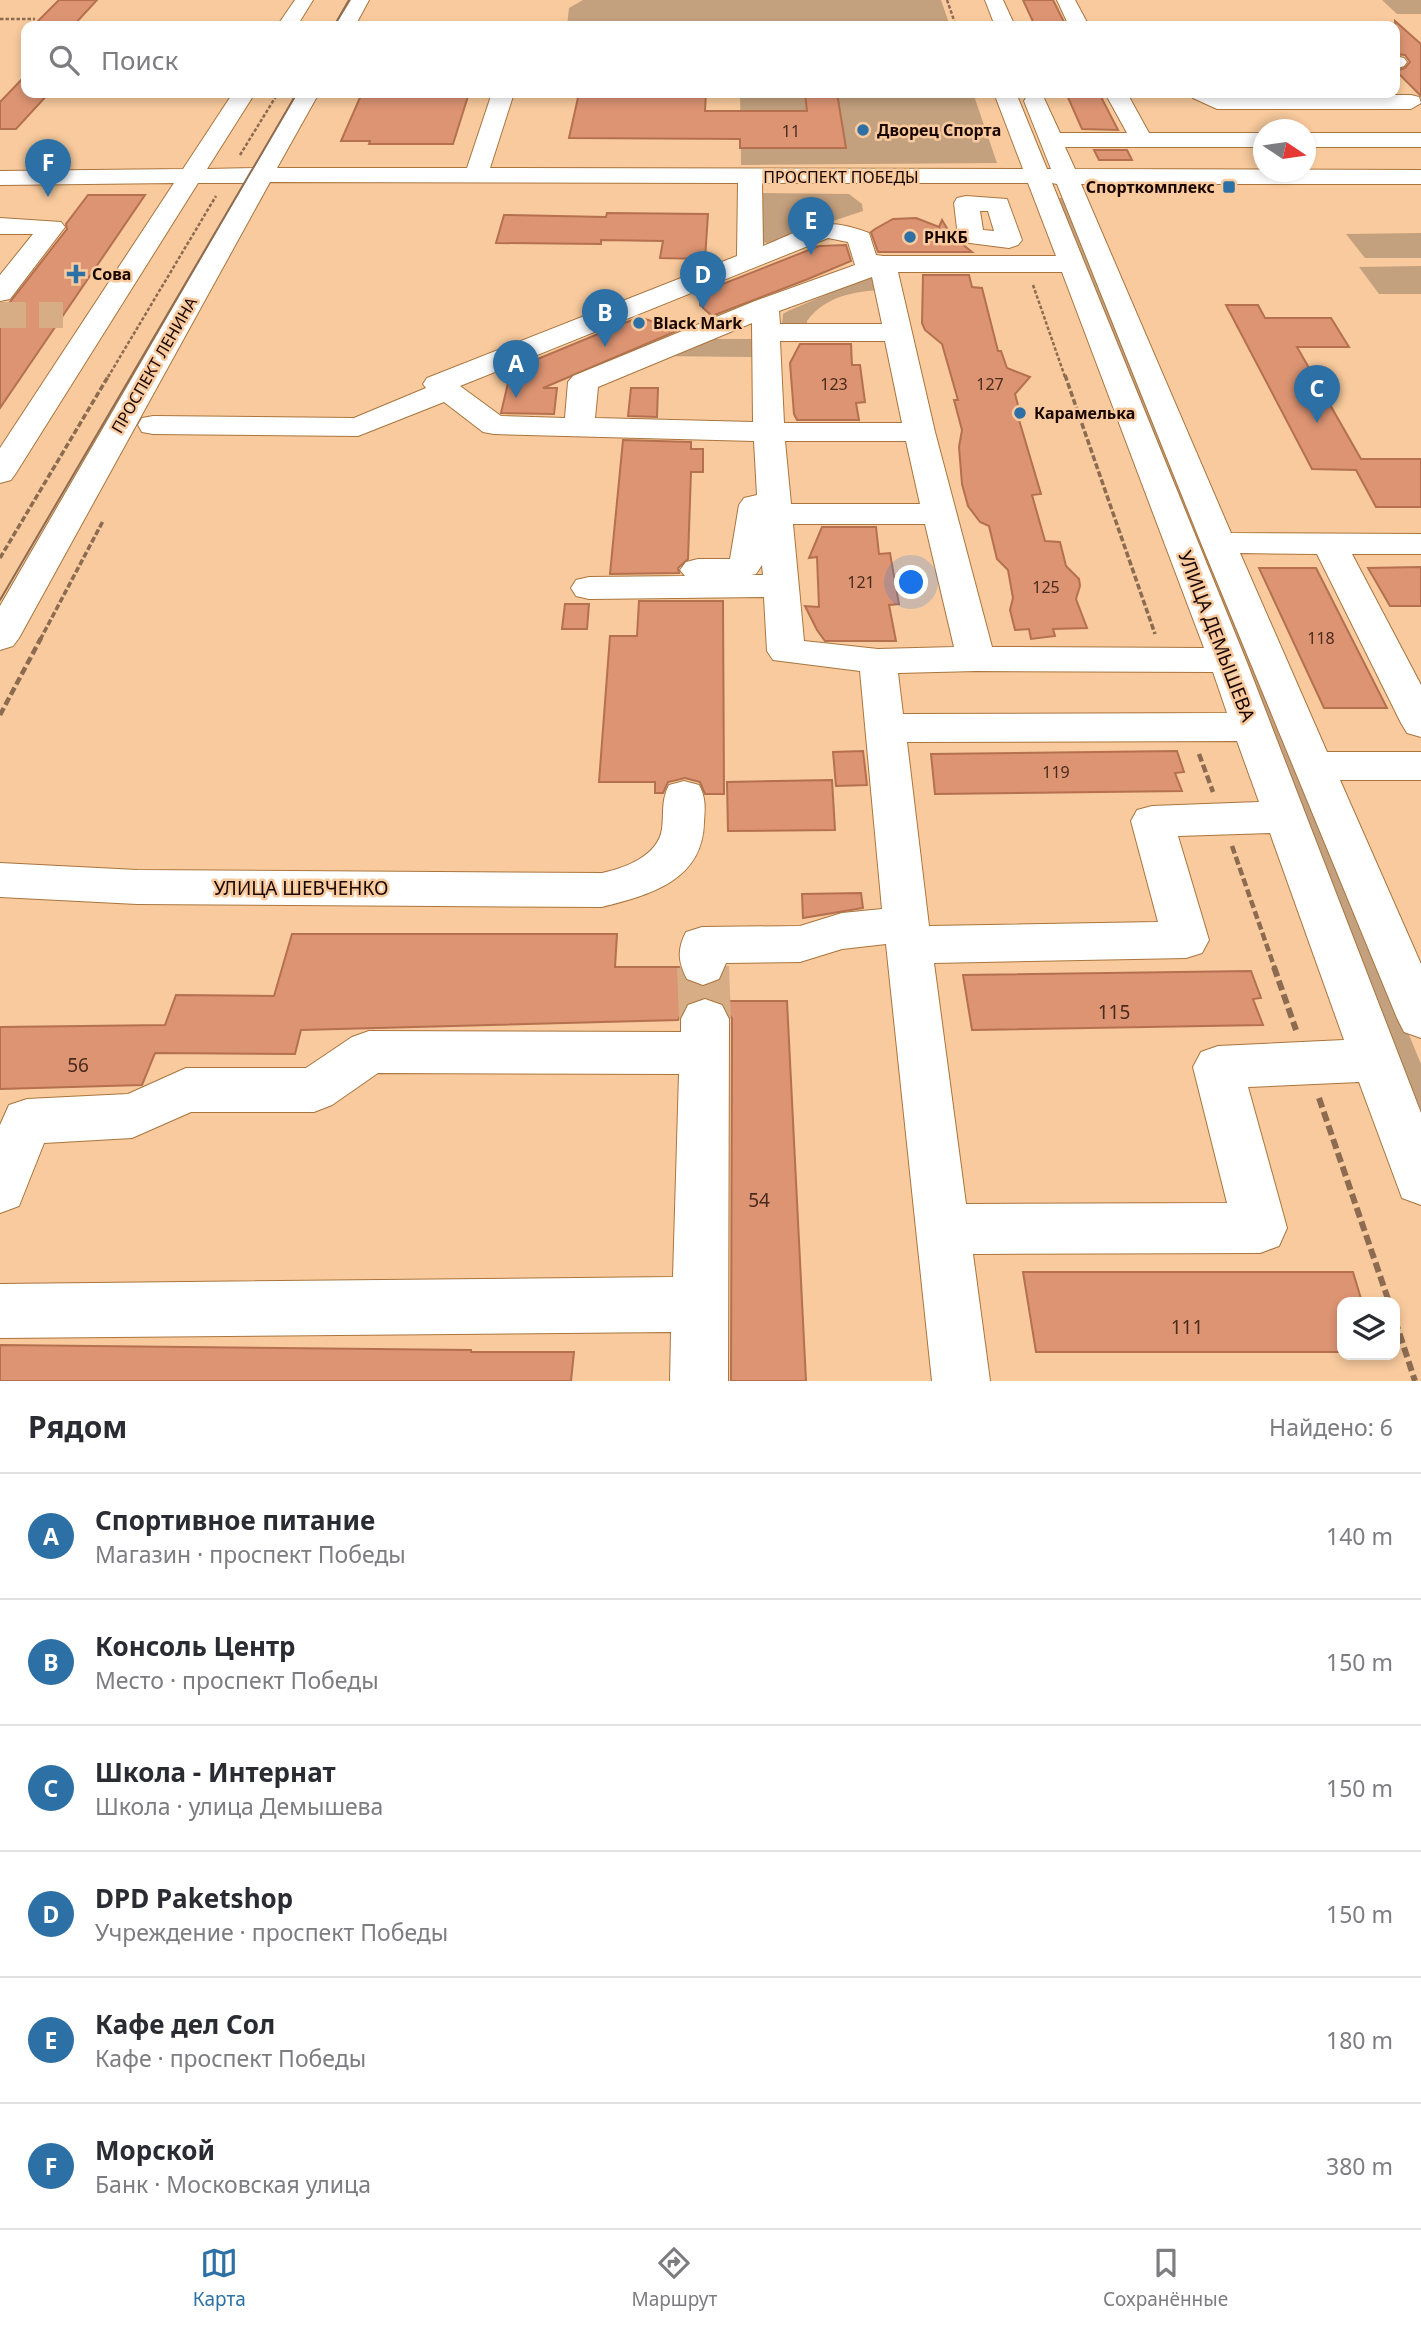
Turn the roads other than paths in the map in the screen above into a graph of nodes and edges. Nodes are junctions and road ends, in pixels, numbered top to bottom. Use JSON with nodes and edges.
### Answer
{"nodes":[{"id":1,"x":304,"y":0,"type":"edge"},
{"id":2,"x":360,"y":0,"type":"edge"},
{"id":3,"x":994,"y":0,"type":"edge"},
{"id":4,"x":1066,"y":0,"type":"edge"},
{"id":5,"x":291,"y":21,"type":"edge"},
{"id":6,"x":348,"y":21,"type":"edge"},
{"id":7,"x":1003,"y":21,"type":"edge"},
{"id":8,"x":1076,"y":21,"type":"edge"},
{"id":9,"x":1400,"y":90,"type":"edge"},
{"id":10,"x":241,"y":98,"type":"edge"},
{"id":11,"x":305,"y":98,"type":"edge"},
{"id":12,"x":501,"y":98,"type":"edge"},
{"id":13,"x":1008,"y":98,"type":"edge"},
{"id":14,"x":1034,"y":98,"type":"edge"},
{"id":15,"x":1119,"y":98,"type":"edge"},
{"id":16,"x":1210,"y":98,"type":"edge"},
{"id":17,"x":1416,"y":108,"type":"edge"},
{"id":18,"x":1141,"y":139,"type":"junction"},
{"id":19,"x":1051,"y":140,"type":"junction"},
{"id":20,"x":1253,"y":140,"type":"edge"},
{"id":21,"x":1316,"y":140,"type":"edge"},
{"id":22,"x":1421,"y":140,"type":"edge"},
{"id":23,"x":457,"y":152,"type":"dead end"},
{"id":24,"x":484,"y":152,"type":"junction"},
{"id":25,"x":1253,"y":173,"type":"edge"},
{"id":26,"x":1316,"y":174,"type":"edge"},
{"id":27,"x":191,"y":175,"type":"junction"},
{"id":28,"x":262,"y":175,"type":"junction"},
{"id":29,"x":476,"y":176,"type":"junction"},
{"id":30,"x":750,"y":176,"type":"junction"},
{"id":31,"x":1421,"y":177,"type":"edge"},
{"id":32,"x":0,"y":178,"type":"edge"},
{"id":33,"x":1051,"y":178,"type":"junction"},
{"id":34,"x":0,"y":226,"type":"edge"},
{"id":35,"x":750,"y":260,"type":"junction"},
{"id":36,"x":883,"y":264,"type":"junction"},
{"id":37,"x":1070,"y":264,"type":"junction"},
{"id":38,"x":0,"y":293,"type":"edge"},
{"id":39,"x":766,"y":320,"type":"junction"},
{"id":40,"x":898,"y":333,"type":"junction"},
{"id":41,"x":447,"y":390,"type":"junction"},
{"id":42,"x":153,"y":425,"type":"dead end"},
{"id":43,"x":579,"y":429,"type":"junction"},
{"id":44,"x":919,"y":432,"type":"junction"},
{"id":45,"x":770,"y":438,"type":"junction"},
{"id":46,"x":0,"y":473,"type":"edge"},
{"id":47,"x":768,"y":507,"type":"junction"},
{"id":48,"x":940,"y":514,"type":"junction"},
{"id":49,"x":1218,"y":543,"type":"junction"},
{"id":50,"x":1329,"y":543,"type":"junction"},
{"id":51,"x":1421,"y":544,"type":"edge"},
{"id":52,"x":694,"y":570,"type":"dead end"},
{"id":53,"x":781,"y":586,"type":"junction"},
{"id":54,"x":589,"y":588,"type":"dead end"},
{"id":55,"x":0,"y":638,"type":"edge"},
{"id":56,"x":976,"y":659,"type":"junction"},
{"id":57,"x":1227,"y":660,"type":"junction"},
{"id":58,"x":878,"y":661,"type":"junction"},
{"id":59,"x":1421,"y":723,"type":"edge"},
{"id":60,"x":1252,"y":727,"type":"junction"},
{"id":61,"x":885,"y":728,"type":"junction"},
{"id":62,"x":1313,"y":766,"type":"junction"},
{"id":63,"x":1421,"y":766,"type":"edge"},
{"id":64,"x":676,"y":798,"type":"dead end"},
{"id":65,"x":1286,"y":817,"type":"junction"},
{"id":66,"x":0,"y":880,"type":"edge"},
{"id":67,"x":907,"y":935,"type":"junction"},
{"id":68,"x":703,"y":966,"type":"tunnel mouth"},
{"id":69,"x":1421,"y":1018,"type":"edge"},
{"id":70,"x":1376,"y":1060,"type":"junction"},
{"id":71,"x":1421,"y":1181,"type":"edge"},
{"id":72,"x":0,"y":1189,"type":"edge"},
{"id":73,"x":943,"y":1229,"type":"junction"},
{"id":74,"x":699,"y":1304,"type":"junction"},
{"id":75,"x":0,"y":1311,"type":"edge"},
{"id":76,"x":699,"y":1381,"type":"edge"},
{"id":77,"x":961,"y":1381,"type":"edge"}],
"edges":[{"from":1,"to":5,"type":"street"},
{"from":2,"to":6,"type":"street"},
{"from":3,"to":7,"type":"street"},
{"from":4,"to":8,"type":"street"},
{"from":9,"to":17,"type":"street"},
{"from":10,"to":27,"type":"street"},
{"from":11,"to":28,"type":"street","name":"ПРОСПЕКТ ЛЕНИНА"},
{"from":12,"to":24,"type":"street"},
{"from":13,"to":33,"type":"street","name":"УЛИЦА ДЕМЫШЕВА"},
{"from":14,"to":19,"type":"street","name":"УЛИЦА ДЕМЫШЕВА"},
{"from":15,"to":18,"type":"street"},
{"from":16,"to":17,"type":"street"},
{"from":18,"to":19,"type":"street"},
{"from":18,"to":20,"type":"street"},
{"from":19,"to":33,"type":"street","name":"УЛИЦА ДЕМЫШЕВА"},
{"from":21,"to":22,"type":"street"},
{"from":23,"to":24,"type":"street"},
{"from":24,"to":29,"type":"street"},
{"from":25,"to":33,"type":"street","name":"ПРОСПЕКТ ПОБЕДЫ"},
{"from":26,"to":31,"type":"street","name":"ПРОСПЕКТ ПОБЕДЫ"},
{"from":27,"to":28,"type":"street","name":"ПРОСПЕКТ ПОБЕДЫ"},
{"from":27,"to":32,"type":"street","name":"ПРОСПЕКТ ПОБЕДЫ"},
{"from":27,"to":46,"type":"street"},
{"from":28,"to":29,"type":"street","name":"ПРОСПЕКТ ПОБЕДЫ"},
{"from":28,"to":55,"type":"street","name":"ПРОСПЕКТ ЛЕНИНА"},
{"from":29,"to":30,"type":"street","name":"ПРОСПЕКТ ПОБЕДЫ"},
{"from":30,"to":33,"type":"street","name":"ПРОСПЕКТ ПОБЕДЫ"},
{"from":30,"to":35,"type":"street"},
{"from":33,"to":37,"type":"street","name":"УЛИЦА ДЕМЫШЕВА"},
{"from":33,"to":49,"type":"street","name":"УЛИЦА ДЕМЫШЕВА"},
{"from":34,"to":38,"type":"street"},
{"from":35,"to":36,"type":"street"},
{"from":35,"to":41,"type":"street"},
{"from":36,"to":37,"type":"street"},
{"from":36,"to":39,"type":"street"},
{"from":36,"to":40,"type":"street"},
{"from":37,"to":57,"type":"street","name":"УЛИЦА ДЕМЫШЕВА"},
{"from":39,"to":40,"type":"street"},
{"from":39,"to":43,"type":"street"},
{"from":39,"to":45,"type":"street"},
{"from":40,"to":44,"type":"street"},
{"from":41,"to":42,"type":"street"},
{"from":41,"to":43,"type":"street"},
{"from":43,"to":45,"type":"street"},
{"from":44,"to":45,"type":"street"},
{"from":44,"to":48,"type":"street"},
{"from":45,"to":47,"type":"street"},
{"from":45,"to":47,"type":"street"},
{"from":47,"to":48,"type":"street"},
{"from":47,"to":52,"type":"street"},
{"from":47,"to":53,"type":"street"},
{"from":48,"to":56,"type":"street"},
{"from":49,"to":50,"type":"street"},
{"from":49,"to":62,"type":"street","name":"УЛИЦА ДЕМЫШЕВА"},
{"from":50,"to":51,"type":"street"},
{"from":50,"to":59,"type":"street"},
{"from":53,"to":54,"type":"street"},
{"from":53,"to":58,"type":"street"},
{"from":56,"to":57,"type":"street"},
{"from":56,"to":58,"type":"street"},
{"from":57,"to":60,"type":"street","name":"УЛИЦА ДЕМЫШЕВА"},
{"from":58,"to":61,"type":"street"},
{"from":60,"to":61,"type":"street"},
{"from":60,"to":65,"type":"street","name":"УЛИЦА ДЕМЫШЕВА"},
{"from":61,"to":67,"type":"street"},
{"from":62,"to":63,"type":"street"},
{"from":62,"to":69,"type":"street","name":"УЛИЦА ДЕМЫШЕВА"},
{"from":64,"to":66,"type":"street","name":"УЛИЦА ШЕВЧЕНКО"},
{"from":65,"to":67,"type":"street"},
{"from":65,"to":70,"type":"street","name":"УЛИЦА ДЕМЫШЕВА"},
{"from":67,"to":68,"type":"street"},
{"from":67,"to":73,"type":"street"},
{"from":70,"to":71,"type":"street","name":"УЛИЦА ДЕМЫШЕВА"},
{"from":70,"to":73,"type":"street"},
{"from":72,"to":74,"type":"street"},
{"from":73,"to":77,"type":"street"},
{"from":74,"to":75,"type":"street"},
{"from":74,"to":76,"type":"street"}]}
